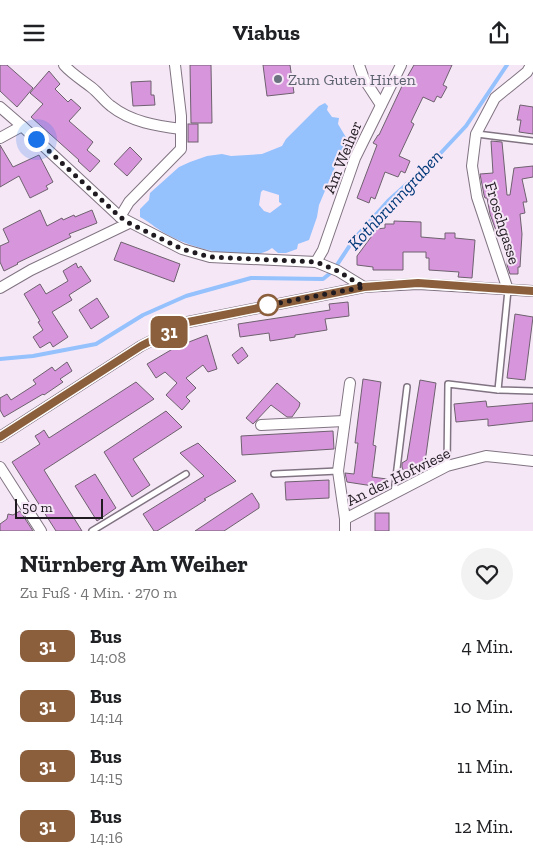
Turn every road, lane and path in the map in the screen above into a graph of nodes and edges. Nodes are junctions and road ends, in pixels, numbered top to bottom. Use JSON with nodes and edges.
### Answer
{"nodes":[{"id":1,"x":64,"y":65,"type":"edge"},
{"id":2,"x":175,"y":65,"type":"edge"},
{"id":3,"x":359,"y":65,"type":"edge"},
{"id":4,"x":401,"y":65,"type":"edge"},
{"id":5,"x":531,"y":65,"type":"edge"},
{"id":6,"x":381,"y":105,"type":"junction"},
{"id":7,"x":0,"y":107,"type":"edge"},
{"id":8,"x":22,"y":125,"type":"junction"},
{"id":9,"x":181,"y":129,"type":"junction"},
{"id":10,"x":476,"y":134,"type":"junction"},
{"id":11,"x":0,"y":138,"type":"edge"},
{"id":12,"x":533,"y":141,"type":"edge"},
{"id":13,"x":120,"y":217,"type":"junction"},
{"id":14,"x":129,"y":223,"type":"junction"},
{"id":15,"x":320,"y":264,"type":"junction"},
{"id":16,"x":364,"y":287,"type":"junction"},
{"id":17,"x":0,"y":288,"type":"edge"},
{"id":18,"x":508,"y":290,"type":"junction"},
{"id":19,"x":533,"y":291,"type":"edge"},
{"id":20,"x":350,"y":383,"type":"dead end"},
{"id":21,"x":407,"y":387,"type":"dead end"},
{"id":22,"x":498,"y":390,"type":"junction"},
{"id":23,"x":533,"y":391,"type":"edge"},
{"id":24,"x":344,"y":421,"type":"junction"},
{"id":25,"x":261,"y":425,"type":"dead end"},
{"id":26,"x":0,"y":437,"type":"edge"},
{"id":27,"x":533,"y":461,"type":"edge"},
{"id":28,"x":447,"y":466,"type":"junction"},
{"id":29,"x":0,"y":467,"type":"edge"},
{"id":30,"x":338,"y":471,"type":"junction"},
{"id":31,"x":186,"y":473,"type":"dead end"},
{"id":32,"x":274,"y":474,"type":"dead end"},
{"id":33,"x":393,"y":495,"type":"junction"},
{"id":34,"x":345,"y":519,"type":"junction"},
{"id":35,"x":41,"y":531,"type":"edge"},
{"id":36,"x":92,"y":531,"type":"edge"},
{"id":37,"x":345,"y":531,"type":"edge"}],
"edges":[{"from":1,"to":9,"type":"street"},
{"from":2,"to":9,"type":"street"},
{"from":3,"to":6,"type":"street"},
{"from":4,"to":6,"type":"street","name":"Am Weiher"},
{"from":5,"to":10,"type":"street","name":"Froschgasse"},
{"from":6,"to":15,"type":"street","name":"Am Weiher"},
{"from":7,"to":8,"type":"street"},
{"from":8,"to":11,"type":"street"},
{"from":8,"to":13,"type":"street"},
{"from":9,"to":13,"type":"street"},
{"from":10,"to":12,"type":"lane"},
{"from":10,"to":18,"type":"street","name":"Froschgasse"},
{"from":13,"to":14,"type":"street"},
{"from":14,"to":15,"type":"street"},
{"from":14,"to":17,"type":"street"},
{"from":15,"to":16,"type":"street"},
{"from":16,"to":18,"type":"street"},
{"from":16,"to":26,"type":"street"},
{"from":18,"to":19,"type":"street"},
{"from":18,"to":22,"type":"lane"},
{"from":20,"to":24,"type":"street","name":"An der Hofwiese"},
{"from":21,"to":33,"type":"lane"},
{"from":22,"to":23,"type":"lane"},
{"from":22,"to":28,"type":"lane"},
{"from":24,"to":25,"type":"street"},
{"from":24,"to":30,"type":"street","name":"An der Hofwiese"},
{"from":27,"to":28,"type":"street","name":"An der Hofwiese"},
{"from":28,"to":33,"type":"street","name":"An der Hofwiese"},
{"from":29,"to":35,"type":"street"},
{"from":30,"to":32,"type":"lane"},
{"from":30,"to":34,"type":"street","name":"An der Hofwiese"},
{"from":31,"to":36,"type":"lane"},
{"from":33,"to":34,"type":"street","name":"An der Hofwiese"},
{"from":34,"to":37,"type":"street"}]}
